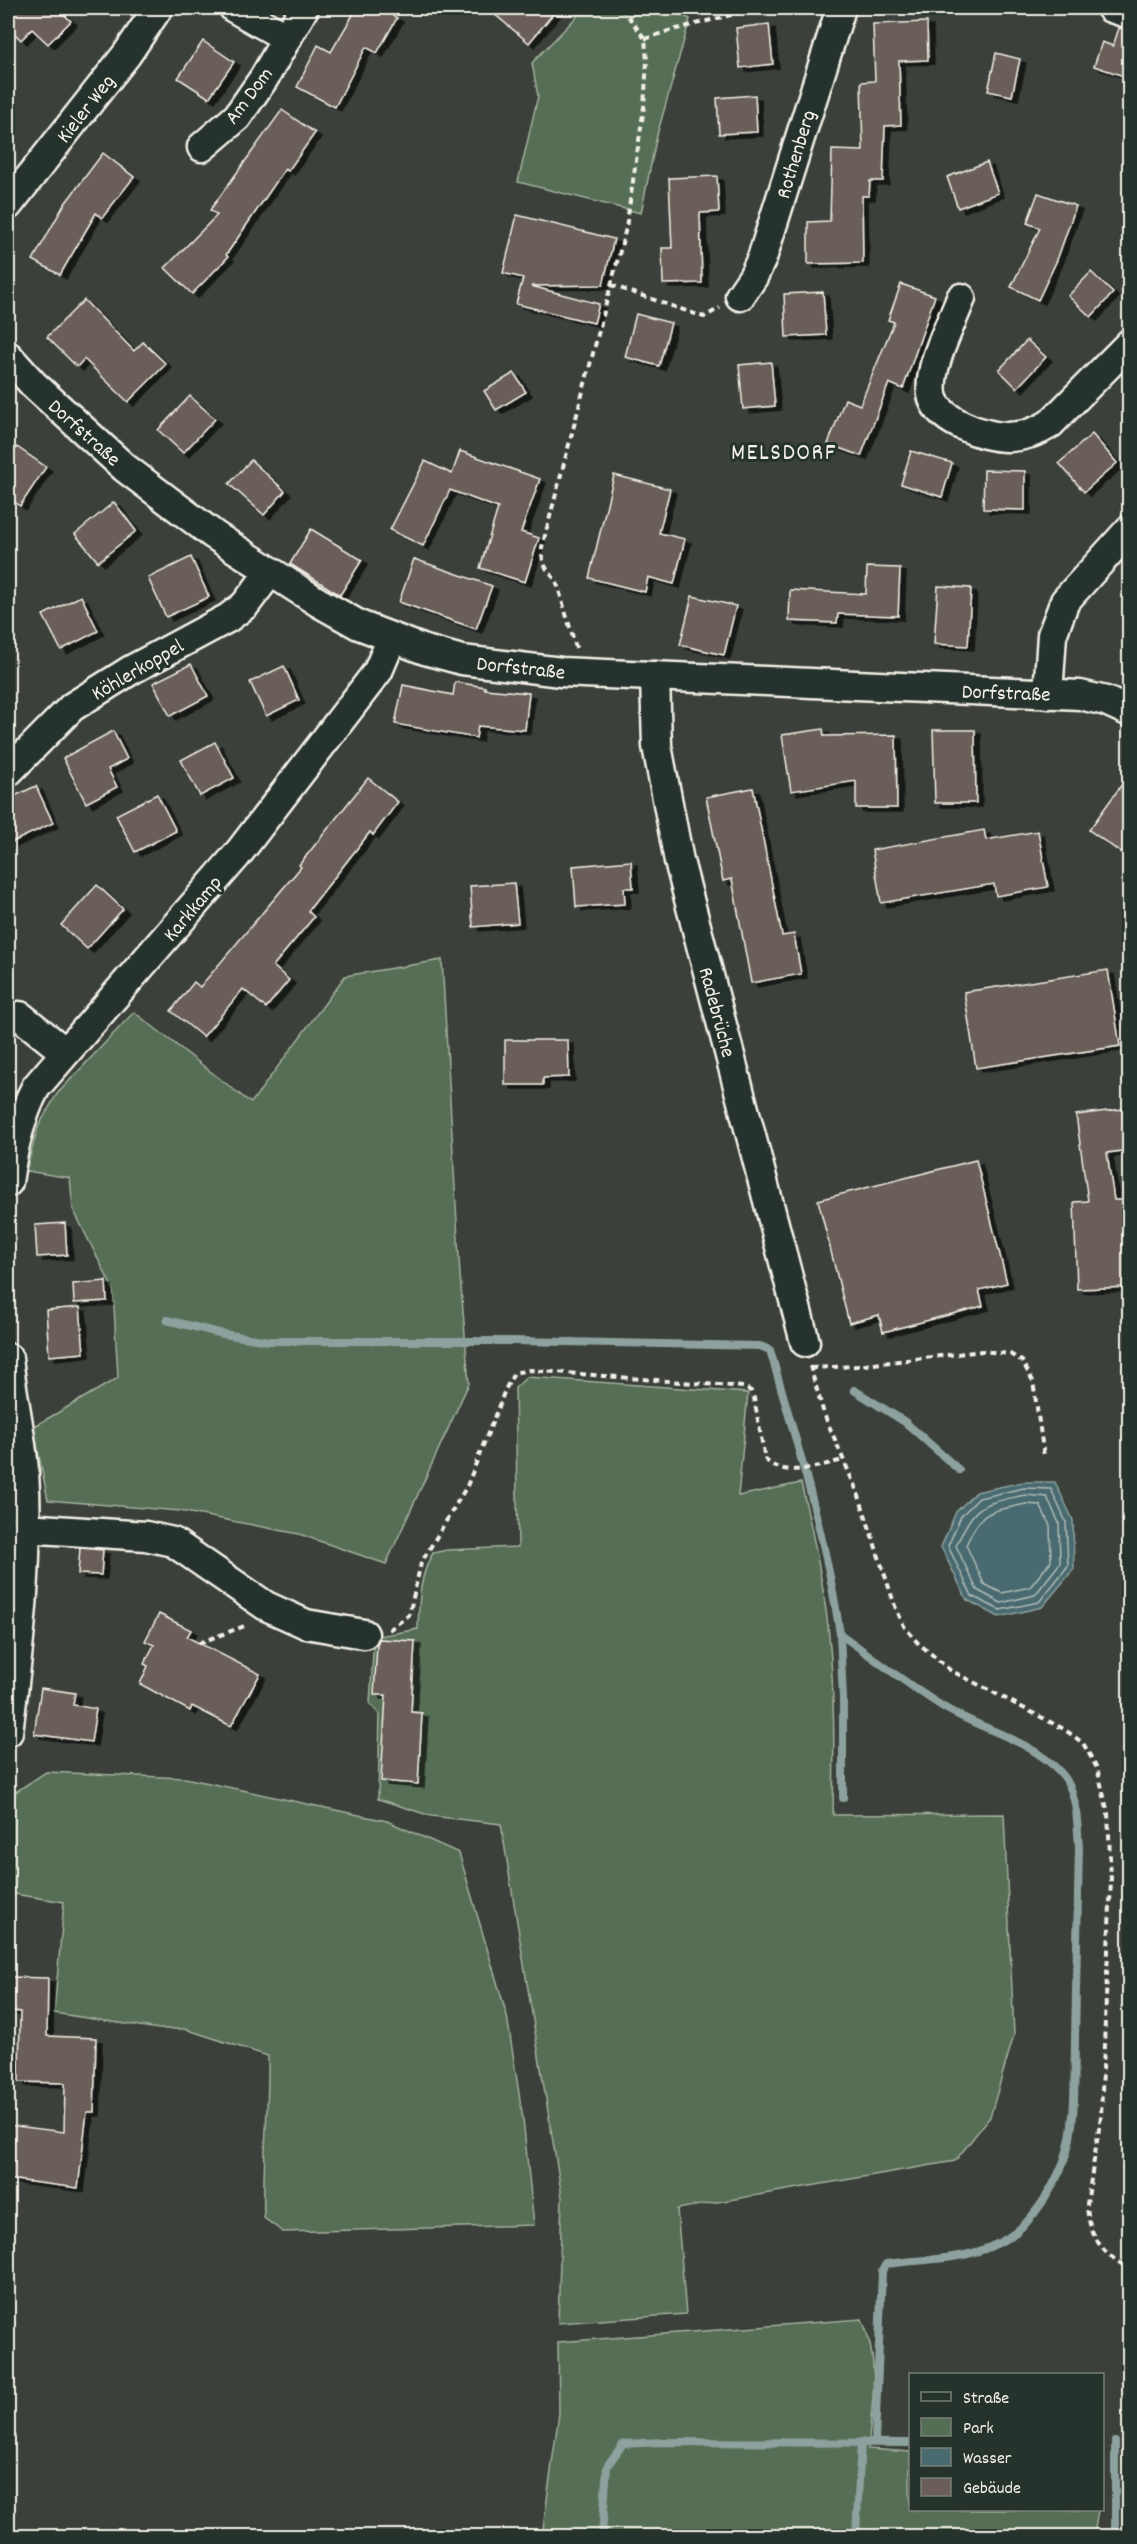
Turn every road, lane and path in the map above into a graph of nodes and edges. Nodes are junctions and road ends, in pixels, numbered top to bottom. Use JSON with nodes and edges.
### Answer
{"nodes":[{"id":1,"x":158,"y":8,"type":"edge"},
{"id":2,"x":234,"y":8,"type":"edge"},
{"id":3,"x":304,"y":8,"type":"edge"},
{"id":4,"x":622,"y":8,"type":"edge"},
{"id":5,"x":758,"y":8,"type":"edge"},
{"id":6,"x":841,"y":8,"type":"edge"},
{"id":7,"x":1111,"y":8,"type":"edge"},
{"id":8,"x":1130,"y":14,"type":"edge"},
{"id":9,"x":286,"y":38,"type":"junction"},
{"id":10,"x":645,"y":39,"type":"junction"},
{"id":11,"x":202,"y":147,"type":"dead end"},
{"id":12,"x":8,"y":205,"type":"edge"},
{"id":13,"x":611,"y":285,"type":"junction"},
{"id":14,"x":740,"y":296,"type":"joint"},
{"id":15,"x":961,"y":298,"type":"dead end"},
{"id":16,"x":1130,"y":343,"type":"edge"},
{"id":17,"x":8,"y":356,"type":"edge"},
{"id":18,"x":1130,"y":530,"type":"edge"},
{"id":19,"x":270,"y":572,"type":"junction"},
{"id":20,"x":392,"y":638,"type":"junction"},
{"id":21,"x":578,"y":673,"type":"junction"},
{"id":22,"x":655,"y":676,"type":"junction"},
{"id":23,"x":1048,"y":693,"type":"junction"},
{"id":24,"x":1130,"y":712,"type":"edge"},
{"id":25,"x":8,"y":772,"type":"edge"},
{"id":26,"x":20,"y":1016,"type":"dead end"},
{"id":27,"x":65,"y":1052,"type":"junction"},
{"id":28,"x":8,"y":1182,"type":"edge"},
{"id":29,"x":808,"y":1355,"type":"junction"},
{"id":30,"x":8,"y":1358,"type":"edge"},
{"id":31,"x":1044,"y":1456,"type":"dead end"},
{"id":32,"x":843,"y":1460,"type":"junction"},
{"id":33,"x":25,"y":1528,"type":"junction"},
{"id":34,"x":267,"y":1606,"type":"junction"},
{"id":35,"x":364,"y":1634,"type":"joint"},
{"id":36,"x":199,"y":1643,"type":"dead end"},
{"id":37,"x":8,"y":1732,"type":"edge"},
{"id":38,"x":1130,"y":2268,"type":"edge"}],
"edges":[{"from":1,"to":12,"type":"street","name":"Kieler Weg"},
{"from":2,"to":9,"type":"street"},
{"from":3,"to":9,"type":"street","name":"Am Dom"},
{"from":4,"to":10,"type":"path"},
{"from":5,"to":10,"type":"path"},
{"from":6,"to":14,"type":"street","name":"Rothenberg"},
{"from":7,"to":8,"type":"street"},
{"from":9,"to":11,"type":"street","name":"Am Dom"},
{"from":10,"to":13,"type":"path"},
{"from":13,"to":14,"type":"path"},
{"from":13,"to":21,"type":"path"},
{"from":15,"to":16,"type":"street"},
{"from":17,"to":19,"type":"street","name":"Dorfstraße"},
{"from":18,"to":23,"type":"street"},
{"from":19,"to":20,"type":"street","name":"Dorfstraße"},
{"from":19,"to":25,"type":"street","name":"Köhlerkoppel"},
{"from":20,"to":21,"type":"street","name":"Dorfstraße"},
{"from":20,"to":27,"type":"street","name":"Karkkamp"},
{"from":21,"to":22,"type":"street","name":"Dorfstraße"},
{"from":22,"to":23,"type":"street","name":"Dorfstraße"},
{"from":22,"to":29,"type":"street","name":"Radebrüche"},
{"from":23,"to":24,"type":"street","name":"Dorfstraße"},
{"from":26,"to":27,"type":"street"},
{"from":27,"to":28,"type":"street","name":"Karkkamp"},
{"from":29,"to":31,"type":"path"},
{"from":29,"to":32,"type":"path"},
{"from":30,"to":33,"type":"street"},
{"from":32,"to":35,"type":"path"},
{"from":32,"to":38,"type":"path"},
{"from":33,"to":34,"type":"street"},
{"from":33,"to":37,"type":"street"},
{"from":34,"to":35,"type":"street"},
{"from":34,"to":36,"type":"path"}]}
